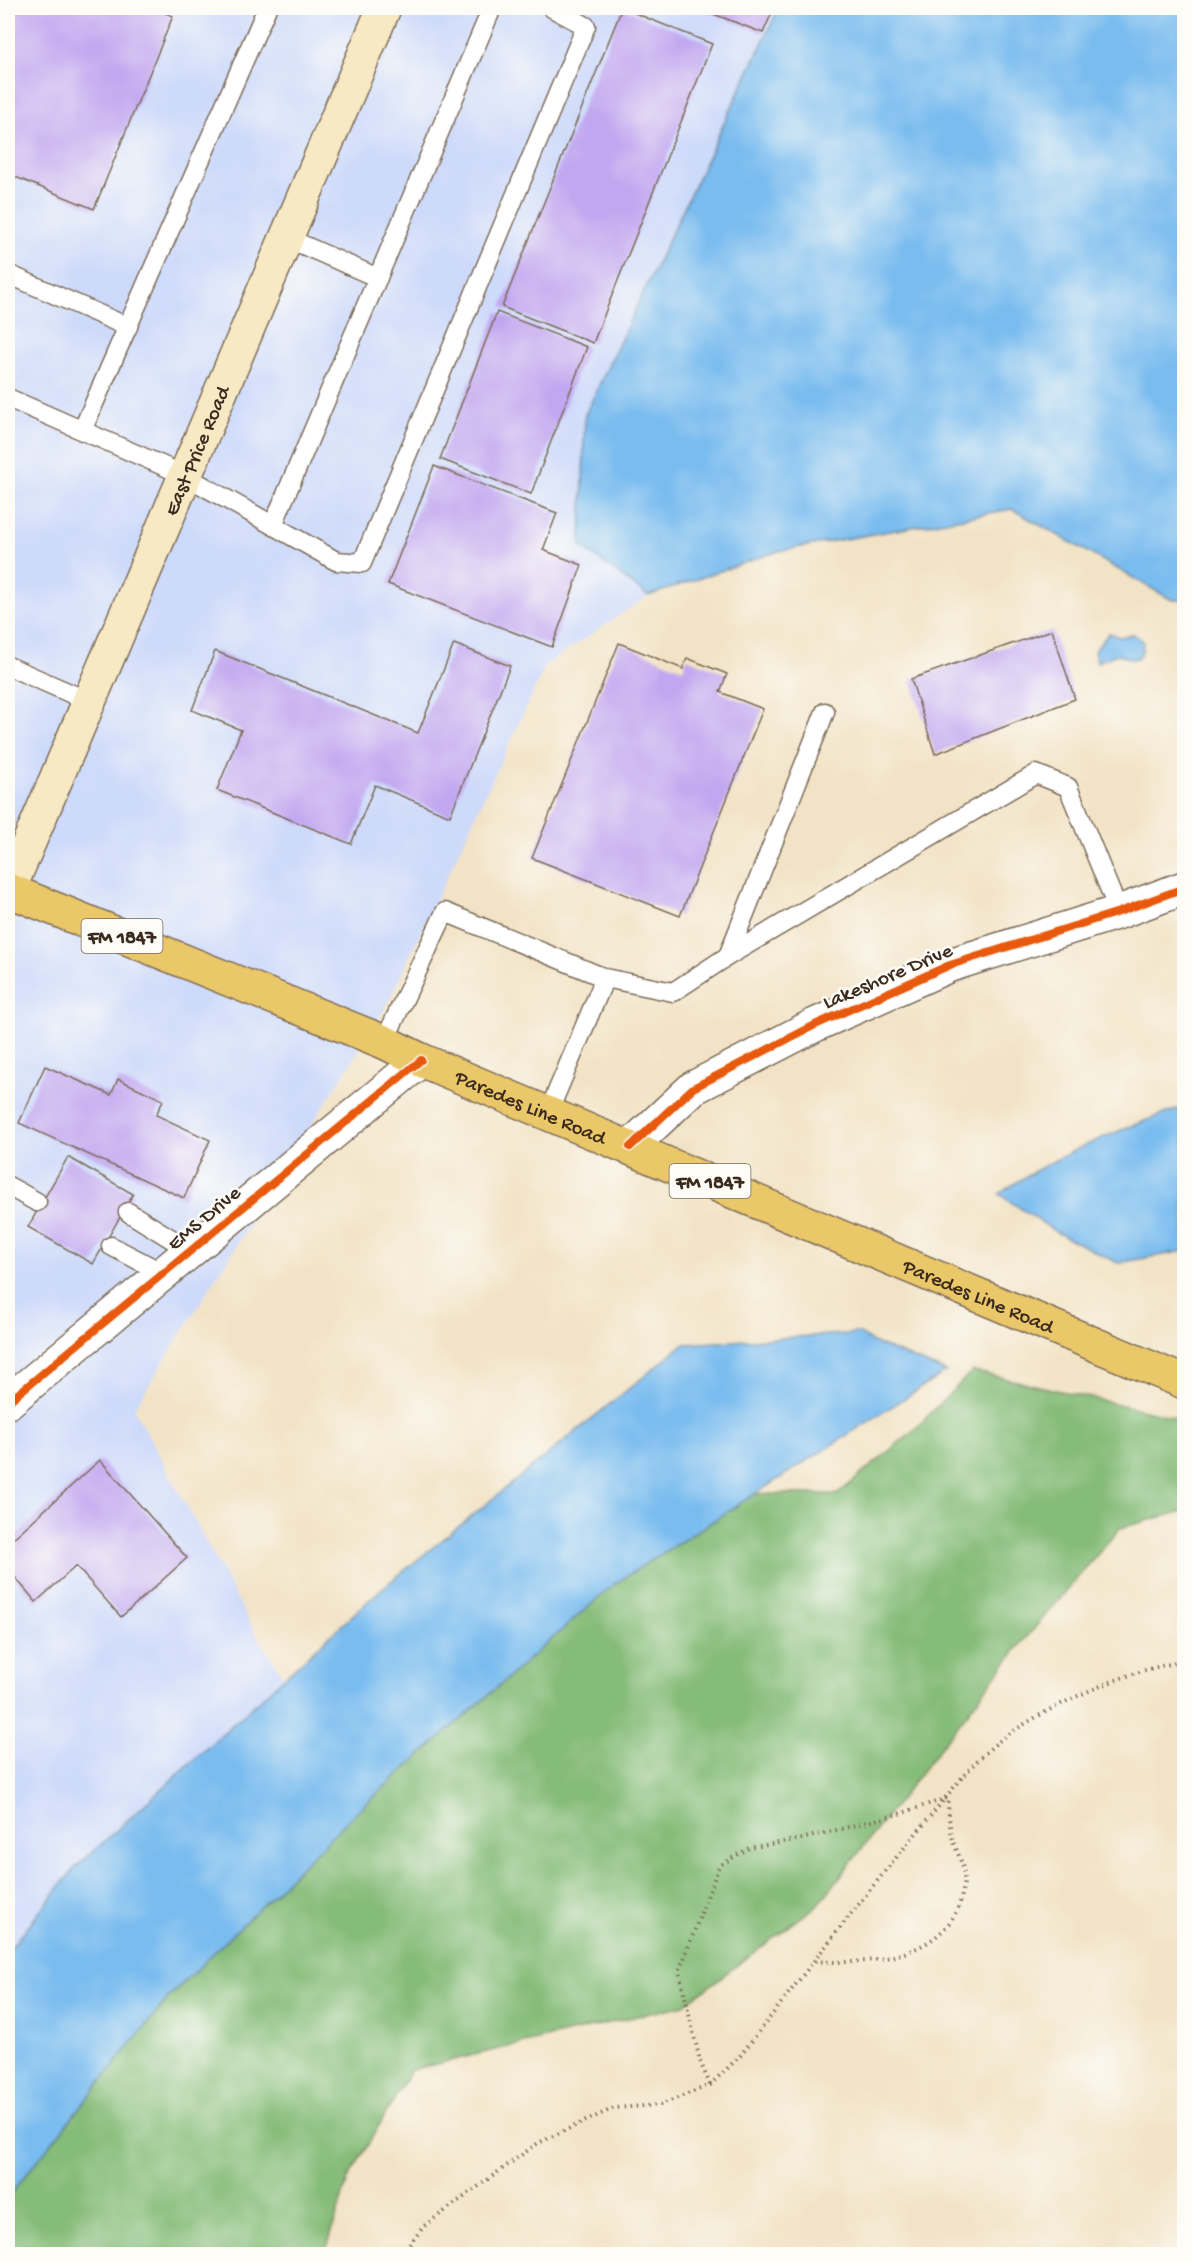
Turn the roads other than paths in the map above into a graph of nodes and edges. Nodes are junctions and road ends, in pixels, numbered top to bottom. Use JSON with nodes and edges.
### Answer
{"nodes":[{"id":1,"x":267,"y":8,"type":"edge"},
{"id":2,"x":384,"y":8,"type":"edge"},
{"id":3,"x":492,"y":8,"type":"edge"},
{"id":4,"x":552,"y":8,"type":"edge"},
{"id":5,"x":285,"y":237,"type":"junction"},
{"id":6,"x":8,"y":274,"type":"edge"},
{"id":7,"x":378,"y":278,"type":"junction"},
{"id":8,"x":128,"y":327,"type":"junction"},
{"id":9,"x":8,"y":398,"type":"edge"},
{"id":10,"x":82,"y":431,"type":"junction"},
{"id":11,"x":184,"y":475,"type":"junction"},
{"id":12,"x":273,"y":525,"type":"junction"},
{"id":13,"x":8,"y":666,"type":"edge"},
{"id":14,"x":88,"y":701,"type":"junction"},
{"id":15,"x":825,"y":712,"type":"dead end"},
{"id":16,"x":1185,"y":888,"type":"edge"},
{"id":17,"x":8,"y":890,"type":"edge"},
{"id":18,"x":1119,"y":912,"type":"junction"},
{"id":19,"x":728,"y":956,"type":"junction"},
{"id":20,"x":605,"y":978,"type":"junction"},
{"id":21,"x":384,"y":1042,"type":"junction"},
{"id":22,"x":421,"y":1060,"type":"junction"},
{"id":23,"x":548,"y":1113,"type":"junction"},
{"id":24,"x":630,"y":1147,"type":"junction"},
{"id":25,"x":8,"y":1186,"type":"edge"},
{"id":26,"x":37,"y":1202,"type":"dead end"},
{"id":27,"x":128,"y":1212,"type":"dead end"},
{"id":28,"x":111,"y":1245,"type":"dead end"},
{"id":29,"x":191,"y":1251,"type":"junction"},
{"id":30,"x":163,"y":1273,"type":"junction"},
{"id":31,"x":1185,"y":1382,"type":"edge"},
{"id":32,"x":8,"y":1402,"type":"edge"}],
"edges":[{"from":1,"to":8,"type":"lane"},
{"from":2,"to":5,"type":"main road","name":"East Price Road"},
{"from":3,"to":7,"type":"lane"},
{"from":4,"to":12,"type":"lane"},
{"from":5,"to":7,"type":"lane"},
{"from":5,"to":11,"type":"main road","name":"East Price Road"},
{"from":6,"to":8,"type":"lane"},
{"from":7,"to":12,"type":"lane"},
{"from":8,"to":10,"type":"lane"},
{"from":9,"to":10,"type":"lane"},
{"from":10,"to":11,"type":"lane"},
{"from":11,"to":12,"type":"lane"},
{"from":11,"to":14,"type":"main road","name":"East Price Road"},
{"from":13,"to":14,"type":"lane"},
{"from":14,"to":17,"type":"main road","name":"East Price Road"},
{"from":15,"to":19,"type":"lane"},
{"from":16,"to":18,"type":"street","name":"Lakeshore Drive"},
{"from":17,"to":21,"type":"main road","name":"Paredes Line Road","number":"FM 1847"},
{"from":18,"to":19,"type":"lane"},
{"from":18,"to":24,"type":"street","name":"Lakeshore Drive"},
{"from":19,"to":20,"type":"lane"},
{"from":20,"to":21,"type":"lane"},
{"from":20,"to":23,"type":"lane"},
{"from":21,"to":22,"type":"main road","name":"Paredes Line Road","number":"FM 1847"},
{"from":22,"to":23,"type":"main road","name":"Paredes Line Road","number":"FM 1847"},
{"from":22,"to":29,"type":"street","name":"EMS Drive"},
{"from":23,"to":24,"type":"main road","name":"Paredes Line Road","number":"FM 1847"},
{"from":24,"to":31,"type":"main road","name":"Paredes Line Road","number":"FM 1847"},
{"from":25,"to":26,"type":"lane"},
{"from":27,"to":29,"type":"lane"},
{"from":28,"to":30,"type":"lane"},
{"from":29,"to":30,"type":"street","name":"EMS Drive"},
{"from":30,"to":32,"type":"street","name":"EMS Drive"}]}
